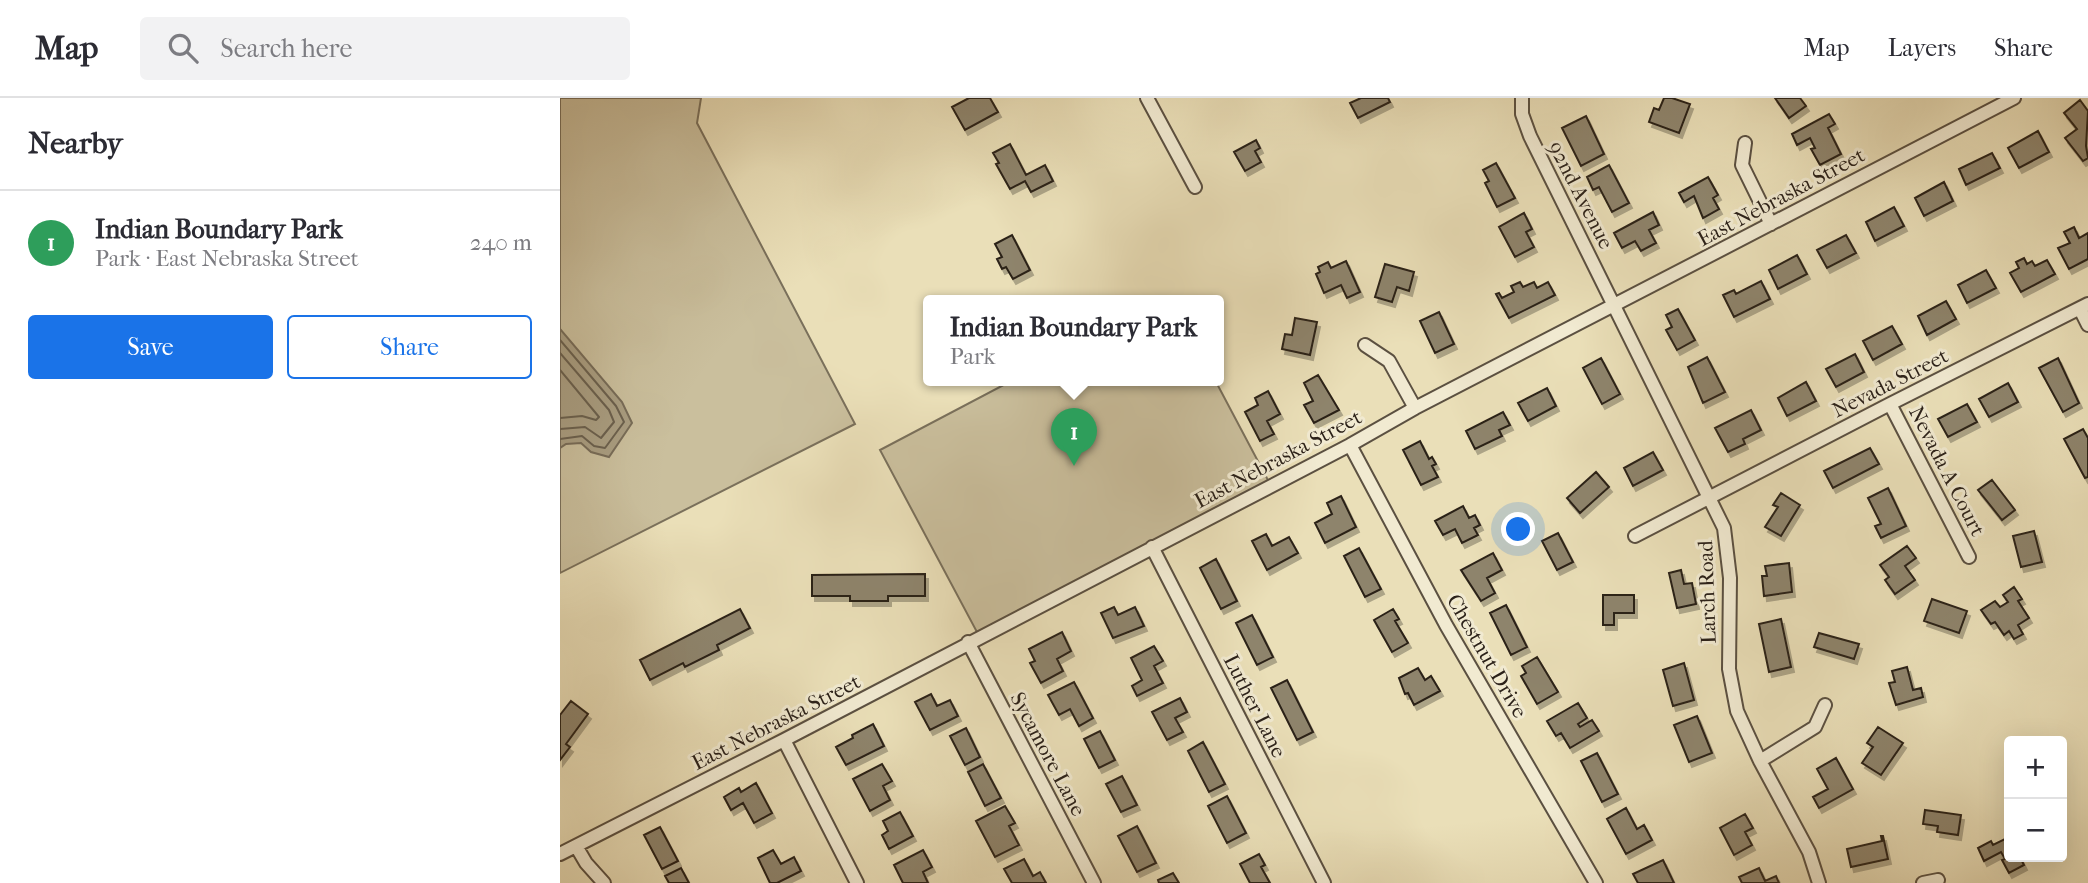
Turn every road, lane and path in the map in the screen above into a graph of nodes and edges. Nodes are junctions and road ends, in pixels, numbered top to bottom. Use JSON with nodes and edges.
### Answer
{"nodes":[{"id":1,"x":1147,"y":98,"type":"edge"},
{"id":2,"x":1522,"y":98,"type":"edge"},
{"id":3,"x":2014,"y":98,"type":"edge"},
{"id":4,"x":1745,"y":143,"type":"dead end"},
{"id":5,"x":1195,"y":187,"type":"dead end"},
{"id":6,"x":1771,"y":224,"type":"junction"},
{"id":7,"x":1615,"y":306,"type":"junction"},
{"id":8,"x":2084,"y":306,"type":"edge"},
{"id":9,"x":2088,"y":325,"type":"edge"},
{"id":10,"x":1365,"y":345,"type":"dead end"},
{"id":11,"x":1890,"y":404,"type":"junction"},
{"id":12,"x":1415,"y":408,"type":"junction"},
{"id":13,"x":1350,"y":445,"type":"junction"},
{"id":14,"x":1711,"y":498,"type":"junction"},
{"id":15,"x":1636,"y":536,"type":"dead end"},
{"id":16,"x":1152,"y":547,"type":"junction"},
{"id":17,"x":1969,"y":557,"type":"dead end"},
{"id":18,"x":968,"y":642,"type":"junction"},
{"id":19,"x":1825,"y":705,"type":"dead end"},
{"id":20,"x":784,"y":740,"type":"junction"},
{"id":21,"x":1760,"y":761,"type":"junction"},
{"id":22,"x":576,"y":846,"type":"junction"},
{"id":23,"x":560,"y":854,"type":"edge"},
{"id":24,"x":1938,"y":880,"type":"dead end"},
{"id":25,"x":604,"y":883,"type":"edge"},
{"id":26,"x":858,"y":883,"type":"edge"},
{"id":27,"x":1094,"y":883,"type":"edge"},
{"id":28,"x":1324,"y":883,"type":"edge"},
{"id":29,"x":1596,"y":883,"type":"edge"},
{"id":30,"x":1819,"y":883,"type":"edge"},
{"id":31,"x":1923,"y":883,"type":"edge"}],
"edges":[{"from":1,"to":5,"type":"street"},
{"from":2,"to":7,"type":"street","name":"92nd Avenue"},
{"from":3,"to":6,"type":"street","name":"East Nebraska Street"},
{"from":4,"to":6,"type":"street"},
{"from":6,"to":7,"type":"street","name":"East Nebraska Street"},
{"from":7,"to":12,"type":"street","name":"East Nebraska Street"},
{"from":7,"to":14,"type":"street","name":"Larch Road"},
{"from":8,"to":9,"type":"street"},
{"from":8,"to":11,"type":"street","name":"Nevada Street"},
{"from":10,"to":12,"type":"street"},
{"from":11,"to":14,"type":"street","name":"Nevada Street"},
{"from":11,"to":17,"type":"street","name":"Nevada A Court"},
{"from":12,"to":13,"type":"street","name":"East Nebraska Street"},
{"from":13,"to":16,"type":"street","name":"East Nebraska Street"},
{"from":13,"to":29,"type":"street","name":"Chestnut Drive"},
{"from":14,"to":15,"type":"street","name":"Nevada Street"},
{"from":14,"to":21,"type":"street","name":"Larch Road"},
{"from":16,"to":18,"type":"street","name":"East Nebraska Street"},
{"from":16,"to":28,"type":"street","name":"Luther Lane"},
{"from":18,"to":20,"type":"street","name":"East Nebraska Street"},
{"from":18,"to":27,"type":"street","name":"Sycamore Lane"},
{"from":19,"to":21,"type":"street"},
{"from":20,"to":22,"type":"street","name":"East Nebraska Street"},
{"from":20,"to":26,"type":"street"},
{"from":21,"to":30,"type":"street","name":"Larch Road"},
{"from":22,"to":23,"type":"street","name":"East Nebraska Street"},
{"from":22,"to":25,"type":"street"},
{"from":24,"to":31,"type":"street"}]}
